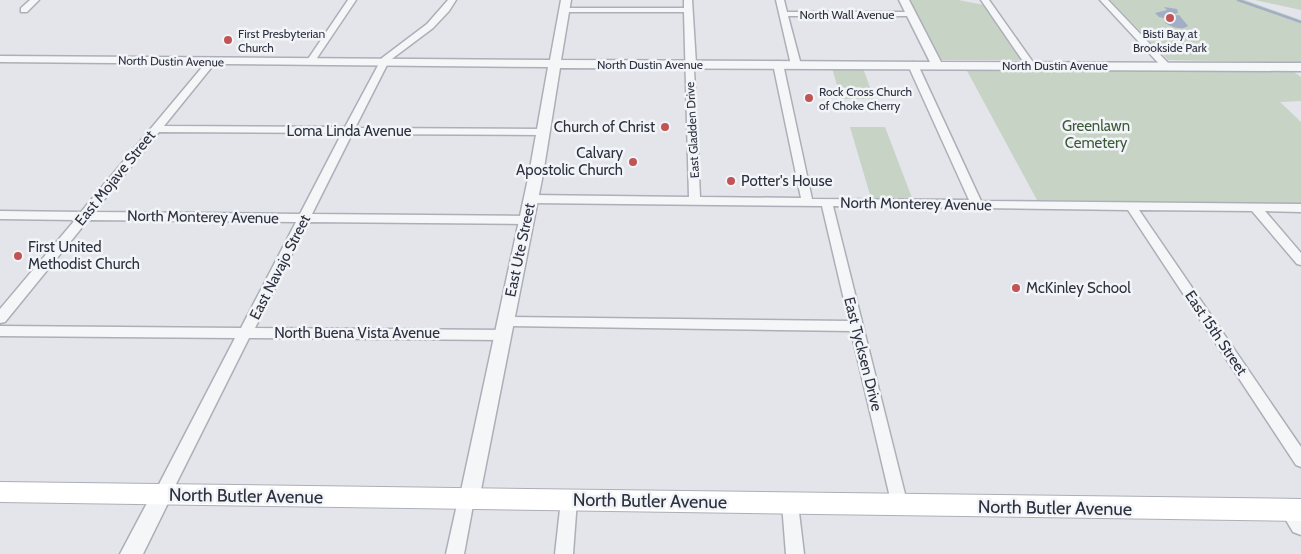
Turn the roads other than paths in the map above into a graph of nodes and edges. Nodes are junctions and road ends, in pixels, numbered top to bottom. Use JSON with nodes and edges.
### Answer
{"nodes":[{"id":1,"x":35,"y":0,"type":"edge"},
{"id":2,"x":352,"y":0,"type":"edge"},
{"id":3,"x":452,"y":0,"type":"edge"},
{"id":4,"x":780,"y":0,"type":"edge"},
{"id":5,"x":904,"y":0,"type":"edge"},
{"id":6,"x":985,"y":0,"type":"edge"},
{"id":7,"x":1104,"y":0,"type":"edge"},
{"id":8,"x":566,"y":5,"type":"edge"},
{"id":9,"x":688,"y":5,"type":"edge"},
{"id":10,"x":24,"y":10,"type":"dead end"},
{"id":11,"x":784,"y":14,"type":"junction"},
{"id":12,"x":911,"y":14,"type":"junction"},
{"id":13,"x":0,"y":59,"type":"edge"},
{"id":14,"x":212,"y":61,"type":"junction"},
{"id":15,"x":310,"y":62,"type":"junction"},
{"id":16,"x":383,"y":63,"type":"junction"},
{"id":17,"x":556,"y":64,"type":"junction"},
{"id":18,"x":691,"y":64,"type":"junction"},
{"id":19,"x":778,"y":64,"type":"junction"},
{"id":20,"x":796,"y":65,"type":"junction"},
{"id":21,"x":913,"y":65,"type":"junction"},
{"id":22,"x":937,"y":65,"type":"junction"},
{"id":23,"x":1030,"y":65,"type":"junction"},
{"id":24,"x":1166,"y":66,"type":"junction"},
{"id":25,"x":1299,"y":69,"type":"edge"},
{"id":26,"x":156,"y":129,"type":"junction"},
{"id":27,"x":350,"y":131,"type":"junction"},
{"id":28,"x":543,"y":132,"type":"junction"},
{"id":29,"x":531,"y":199,"type":"junction"},
{"id":30,"x":695,"y":201,"type":"junction"},
{"id":31,"x":807,"y":202,"type":"junction"},
{"id":32,"x":827,"y":203,"type":"junction"},
{"id":33,"x":977,"y":205,"type":"junction"},
{"id":34,"x":1131,"y":206,"type":"junction"},
{"id":35,"x":1256,"y":208,"type":"junction"},
{"id":36,"x":1301,"y":208,"type":"edge"},
{"id":37,"x":0,"y":215,"type":"edge"},
{"id":38,"x":84,"y":216,"type":"junction"},
{"id":39,"x":305,"y":218,"type":"junction"},
{"id":40,"x":526,"y":220,"type":"junction"},
{"id":41,"x":1301,"y":261,"type":"edge"},
{"id":42,"x":0,"y":318,"type":"edge"},
{"id":43,"x":856,"y":326,"type":"junction"},
{"id":44,"x":504,"y":328,"type":"junction"},
{"id":45,"x":0,"y":331,"type":"edge"},
{"id":46,"x":246,"y":333,"type":"junction"},
{"id":47,"x":1301,"y":460,"type":"edge"},
{"id":48,"x":0,"y":492,"type":"edge"},
{"id":49,"x":162,"y":495,"type":"junction"},
{"id":50,"x":467,"y":500,"type":"junction"},
{"id":51,"x":569,"y":500,"type":"junction"},
{"id":52,"x":790,"y":504,"type":"junction"},
{"id":53,"x":900,"y":506,"type":"junction"},
{"id":54,"x":1298,"y":515,"type":"edge"},
{"id":55,"x":131,"y":554,"type":"edge"},
{"id":56,"x":455,"y":554,"type":"edge"},
{"id":57,"x":564,"y":554,"type":"edge"},
{"id":58,"x":795,"y":554,"type":"edge"}],
"edges":[{"from":1,"to":10,"type":"street"},
{"from":2,"to":15,"type":"street"},
{"from":3,"to":16,"type":"street","name":"East Navajo Street"},
{"from":4,"to":11,"type":"street"},
{"from":5,"to":12,"type":"street"},
{"from":6,"to":23,"type":"street"},
{"from":7,"to":24,"type":"street"},
{"from":8,"to":9,"type":"street"},
{"from":8,"to":17,"type":"street","name":"East Ute Street"},
{"from":9,"to":18,"type":"street","name":"East Gladden Drive"},
{"from":11,"to":12,"type":"street","name":"North Wall Avenue"},
{"from":11,"to":20,"type":"street"},
{"from":12,"to":22,"type":"street"},
{"from":13,"to":14,"type":"street","name":"North Dustin Avenue"},
{"from":14,"to":15,"type":"street","name":"North Dustin Avenue"},
{"from":14,"to":26,"type":"street","name":"East Mojave Street"},
{"from":15,"to":16,"type":"street","name":"North Dustin Avenue"},
{"from":16,"to":17,"type":"street","name":"North Dustin Avenue"},
{"from":16,"to":27,"type":"street","name":"East Navajo Street"},
{"from":17,"to":18,"type":"street","name":"North Dustin Avenue"},
{"from":17,"to":28,"type":"street","name":"East Ute Street"},
{"from":18,"to":19,"type":"street","name":"North Dustin Avenue"},
{"from":18,"to":30,"type":"street","name":"East Gladden Drive"},
{"from":19,"to":20,"type":"street","name":"North Dustin Avenue"},
{"from":19,"to":31,"type":"street"},
{"from":20,"to":21,"type":"street","name":"North Dustin Avenue"},
{"from":21,"to":22,"type":"street","name":"North Dustin Avenue"},
{"from":21,"to":33,"type":"street"},
{"from":22,"to":23,"type":"street","name":"North Dustin Avenue"},
{"from":23,"to":24,"type":"street","name":"North Dustin Avenue"},
{"from":24,"to":25,"type":"street","name":"North Dustin Avenue"},
{"from":26,"to":27,"type":"street","name":"Loma Linda Avenue"},
{"from":26,"to":38,"type":"street","name":"East Mojave Street"},
{"from":27,"to":28,"type":"street","name":"Loma Linda Avenue"},
{"from":27,"to":39,"type":"street","name":"East Navajo Street"},
{"from":28,"to":29,"type":"street","name":"East Ute Street"},
{"from":29,"to":30,"type":"street","name":"North Monterey Avenue"},
{"from":29,"to":40,"type":"street","name":"East Ute Street"},
{"from":30,"to":31,"type":"street","name":"North Monterey Avenue"},
{"from":31,"to":32,"type":"street","name":"North Monterey Avenue"},
{"from":32,"to":33,"type":"street","name":"North Monterey Avenue"},
{"from":32,"to":43,"type":"street","name":"East Tycksen Drive"},
{"from":33,"to":34,"type":"street","name":"North Monterey Avenue"},
{"from":34,"to":35,"type":"street","name":"North Monterey Avenue"},
{"from":34,"to":47,"type":"street","name":"East 15th Street"},
{"from":35,"to":36,"type":"street","name":"North Monterey Avenue"},
{"from":35,"to":41,"type":"street"},
{"from":37,"to":38,"type":"street","name":"North Monterey Avenue"},
{"from":38,"to":39,"type":"street","name":"North Monterey Avenue"},
{"from":38,"to":42,"type":"street","name":"East Mojave Street"},
{"from":39,"to":40,"type":"street","name":"North Monterey Avenue"},
{"from":39,"to":46,"type":"street","name":"East Navajo Street"},
{"from":40,"to":44,"type":"street","name":"East Ute Street"},
{"from":43,"to":44,"type":"street","name":"North Buena Vista Avenue"},
{"from":43,"to":53,"type":"street","name":"East Tycksen Drive"},
{"from":44,"to":46,"type":"street","name":"North Buena Vista Avenue"},
{"from":44,"to":50,"type":"street","name":"East Ute Street"},
{"from":45,"to":46,"type":"street","name":"North Buena Vista Avenue"},
{"from":46,"to":49,"type":"street","name":"East Navajo Street"},
{"from":48,"to":49,"type":"main road","name":"North Butler Avenue"},
{"from":49,"to":50,"type":"main road","name":"North Butler Avenue"},
{"from":49,"to":55,"type":"street","name":"East Navajo Street"},
{"from":50,"to":51,"type":"main road","name":"North Butler Avenue"},
{"from":50,"to":56,"type":"street","name":"East Ute Street"},
{"from":51,"to":52,"type":"main road","name":"North Butler Avenue"},
{"from":51,"to":57,"type":"street"},
{"from":52,"to":53,"type":"main road","name":"North Butler Avenue"},
{"from":52,"to":58,"type":"street"},
{"from":53,"to":54,"type":"main road","name":"North Butler Avenue"}]}
